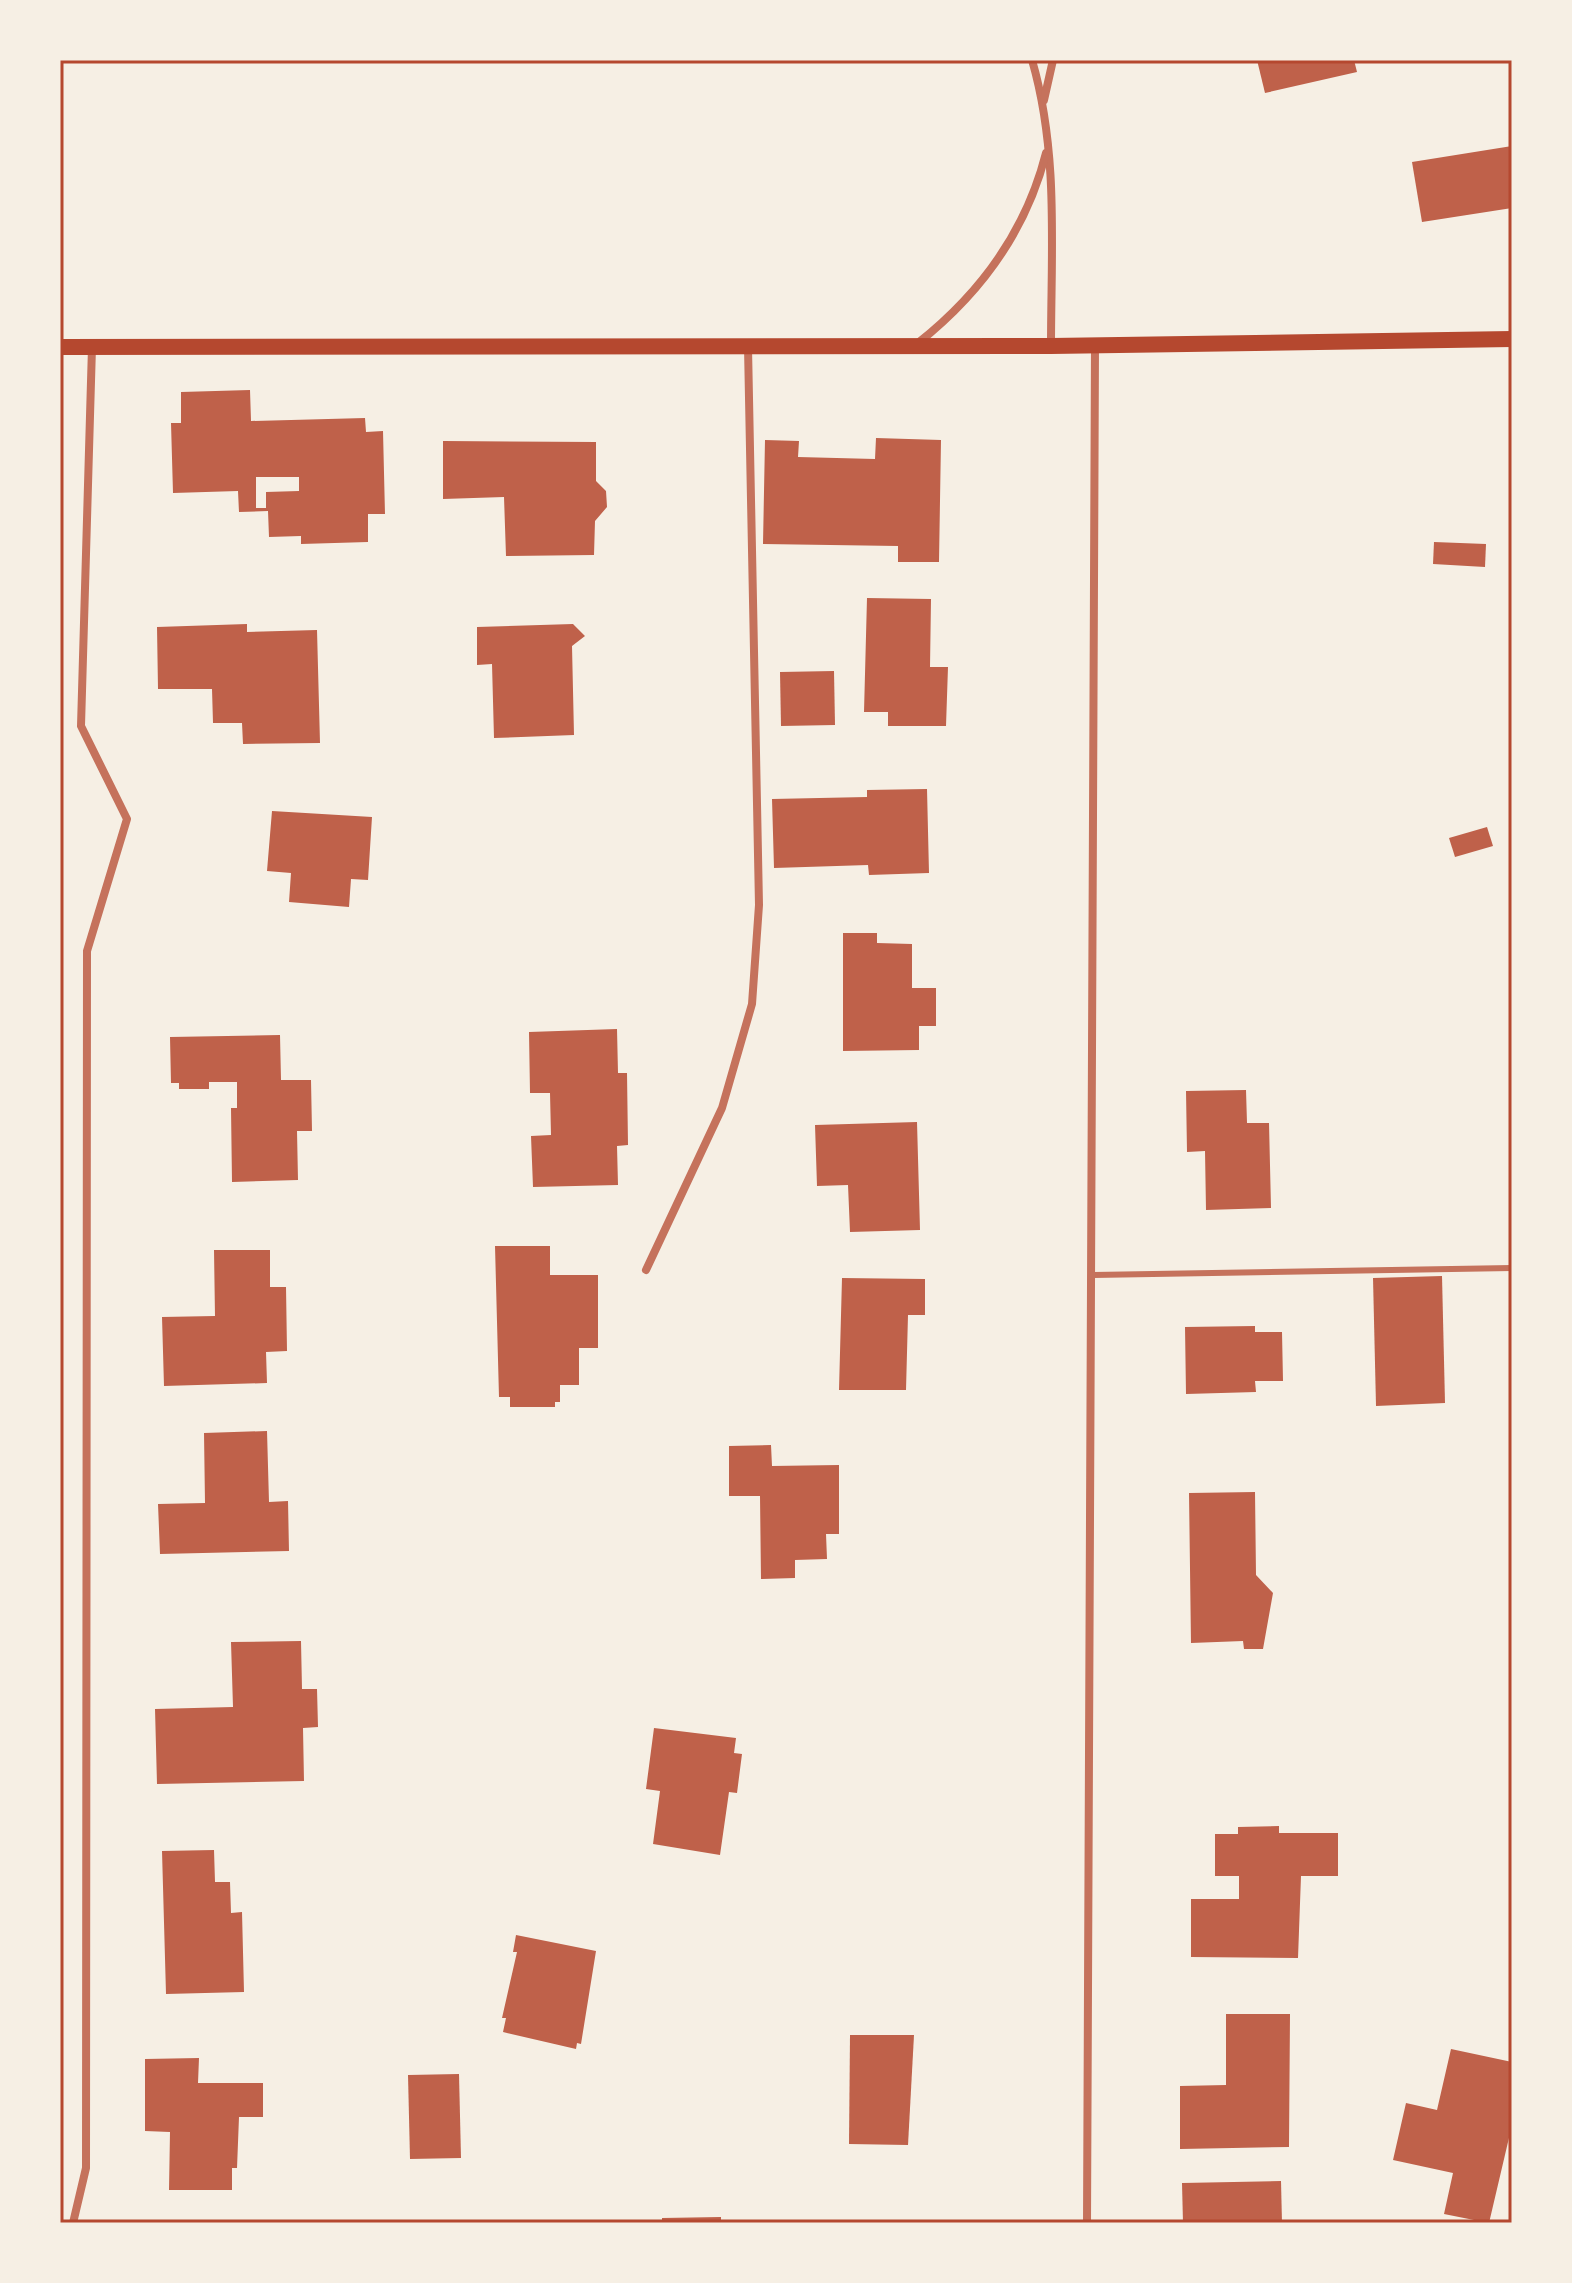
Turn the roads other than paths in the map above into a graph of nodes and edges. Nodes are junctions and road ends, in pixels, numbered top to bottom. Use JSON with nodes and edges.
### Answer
{"nodes":[{"id":1,"x":1032,"y":60,"type":"edge"},
{"id":2,"x":1053,"y":60,"type":"edge"},
{"id":3,"x":1044,"y":101,"type":"junction"},
{"id":4,"x":1049,"y":145,"type":"junction"},
{"id":5,"x":1512,"y":339,"type":"edge"},
{"id":6,"x":918,"y":344,"type":"junction"},
{"id":7,"x":1095,"y":345,"type":"junction"},
{"id":8,"x":1051,"y":346,"type":"junction"},
{"id":9,"x":60,"y":347,"type":"edge"},
{"id":10,"x":92,"y":347,"type":"junction"},
{"id":11,"x":748,"y":347,"type":"junction"},
{"id":12,"x":1512,"y":1268,"type":"edge"},
{"id":13,"x":646,"y":1270,"type":"dead end"},
{"id":14,"x":1093,"y":1275,"type":"junction"},
{"id":15,"x":73,"y":2223,"type":"edge"},
{"id":16,"x":1087,"y":2223,"type":"edge"}],
"edges":[{"from":1,"to":3,"type":"street"},
{"from":2,"to":3,"type":"street"},
{"from":3,"to":4,"type":"street"},
{"from":4,"to":6,"type":"street"},
{"from":4,"to":8,"type":"street"},
{"from":5,"to":7,"type":"main road"},
{"from":6,"to":8,"type":"main road"},
{"from":6,"to":11,"type":"main road"},
{"from":7,"to":8,"type":"main road"},
{"from":7,"to":14,"type":"street"},
{"from":9,"to":10,"type":"main road"},
{"from":10,"to":11,"type":"main road"},
{"from":10,"to":15,"type":"street"},
{"from":11,"to":13,"type":"street"},
{"from":12,"to":14,"type":"lane"},
{"from":14,"to":16,"type":"street"}]}
